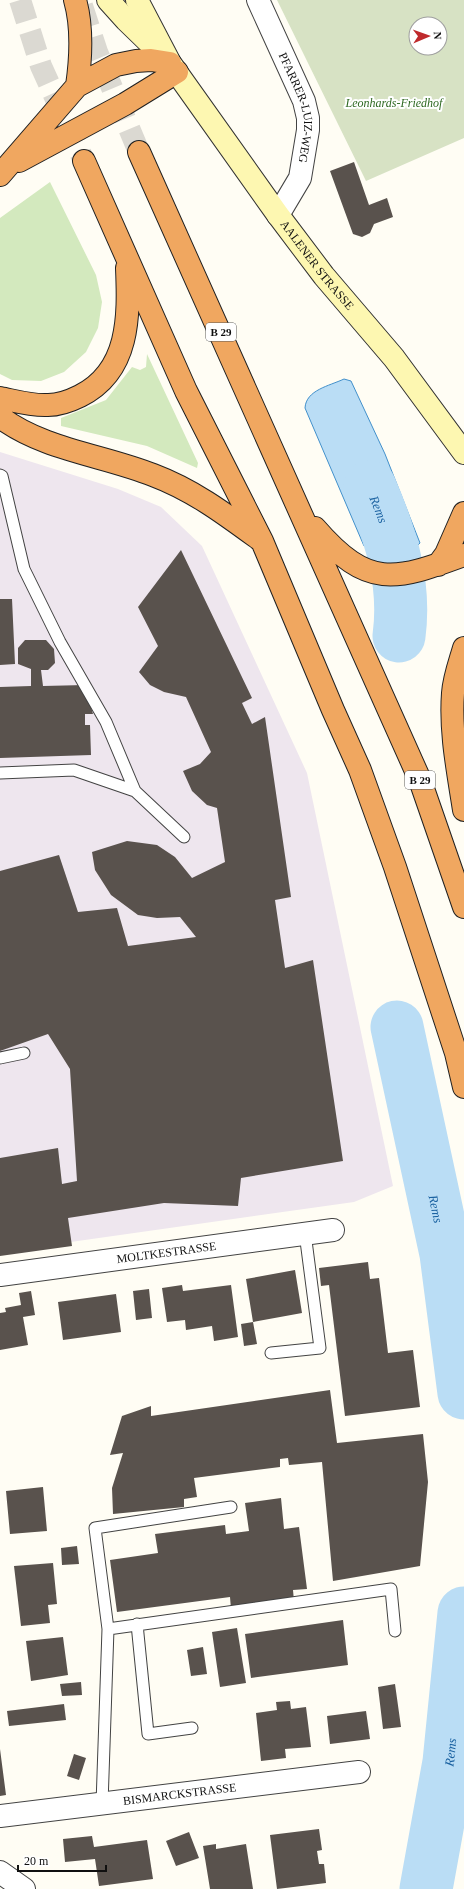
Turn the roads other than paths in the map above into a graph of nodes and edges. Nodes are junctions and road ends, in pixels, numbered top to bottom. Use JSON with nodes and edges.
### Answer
{"nodes":[{"id":1,"x":75,"y":0,"type":"edge"},
{"id":2,"x":108,"y":0,"type":"edge"},
{"id":3,"x":136,"y":0,"type":"edge"},
{"id":4,"x":258,"y":0,"type":"edge"},
{"id":5,"x":173,"y":68,"type":"junction"},
{"id":6,"x":77,"y":86,"type":"junction"},
{"id":7,"x":139,"y":152,"type":"tunnel mouth"},
{"id":8,"x":84,"y":161,"type":"tunnel mouth"},
{"id":9,"x":4,"y":171,"type":"edge"},
{"id":10,"x":278,"y":215,"type":"junction"},
{"id":11,"x":126,"y":255,"type":"junction"},
{"id":12,"x":0,"y":398,"type":"edge"},
{"id":13,"x":0,"y":417,"type":"edge"},
{"id":14,"x":464,"y":453,"type":"edge"},
{"id":15,"x":0,"y":475,"type":"edge"},
{"id":16,"x":302,"y":512,"type":"junction"},
{"id":17,"x":464,"y":513,"type":"edge"},
{"id":18,"x":262,"y":541,"type":"junction"},
{"id":19,"x":464,"y":556,"type":"edge"},
{"id":20,"x":438,"y":565,"type":"junction"},
{"id":21,"x":464,"y":648,"type":"edge"},
{"id":22,"x":0,"y":774,"type":"edge"},
{"id":23,"x":135,"y":791,"type":"junction"},
{"id":24,"x":464,"y":810,"type":"edge"},
{"id":25,"x":184,"y":837,"type":"dead end"},
{"id":26,"x":464,"y":907,"type":"edge"},
{"id":27,"x":24,"y":1054,"type":"dead end"},
{"id":28,"x":0,"y":1058,"type":"edge"},
{"id":29,"x":464,"y":1087,"type":"edge"},
{"id":30,"x":333,"y":1230,"type":"dead end"},
{"id":31,"x":305,"y":1233,"type":"junction"},
{"id":32,"x":0,"y":1275,"type":"edge"},
{"id":33,"x":272,"y":1353,"type":"dead end"},
{"id":34,"x":231,"y":1507,"type":"dead end"},
{"id":35,"x":138,"y":1624,"type":"junction"},
{"id":36,"x":108,"y":1628,"type":"junction"},
{"id":37,"x":395,"y":1631,"type":"dead end"},
{"id":38,"x":192,"y":1728,"type":"dead end"},
{"id":39,"x":359,"y":1772,"type":"dead end"},
{"id":40,"x":102,"y":1804,"type":"junction"},
{"id":41,"x":0,"y":1816,"type":"edge"},
{"id":42,"x":0,"y":1872,"type":"edge"},
{"id":43,"x":24,"y":1889,"type":"edge"}],
"edges":[{"from":1,"to":6,"type":"highway"},
{"from":2,"to":5,"type":"main road"},
{"from":3,"to":5,"type":"main road"},
{"from":4,"to":10,"type":"street","name":"PFARRER-LUIZ-WEG"},
{"from":5,"to":6,"type":"highway"},
{"from":5,"to":9,"type":"highway"},
{"from":5,"to":10,"type":"main road","name":"AALENER STRASSE"},
{"from":6,"to":9,"type":"highway"},
{"from":7,"to":16,"type":"highway","number":"B 29"},
{"from":8,"to":11,"type":"highway"},
{"from":10,"to":14,"type":"main road","name":"AALENER STRASSE"},
{"from":11,"to":12,"type":"highway"},
{"from":11,"to":18,"type":"highway"},
{"from":13,"to":18,"type":"highway"},
{"from":15,"to":23,"type":"lane"},
{"from":16,"to":20,"type":"highway"},
{"from":16,"to":26,"type":"highway","number":"B 29"},
{"from":17,"to":20,"type":"highway"},
{"from":18,"to":29,"type":"highway"},
{"from":19,"to":20,"type":"highway"},
{"from":21,"to":24,"type":"highway"},
{"from":22,"to":23,"type":"lane"},
{"from":23,"to":25,"type":"lane"},
{"from":27,"to":28,"type":"lane"},
{"from":30,"to":31,"type":"street","name":"MOLTKESTRASSE"},
{"from":31,"to":32,"type":"street","name":"MOLTKESTRASSE"},
{"from":31,"to":33,"type":"lane"},
{"from":34,"to":36,"type":"lane"},
{"from":35,"to":36,"type":"lane"},
{"from":35,"to":37,"type":"lane"},
{"from":35,"to":38,"type":"lane"},
{"from":36,"to":40,"type":"lane"},
{"from":39,"to":40,"type":"street","name":"BISMARCKSTRASSE"},
{"from":40,"to":41,"type":"street","name":"BISMARCKSTRASSE"},
{"from":42,"to":43,"type":"street"}]}
